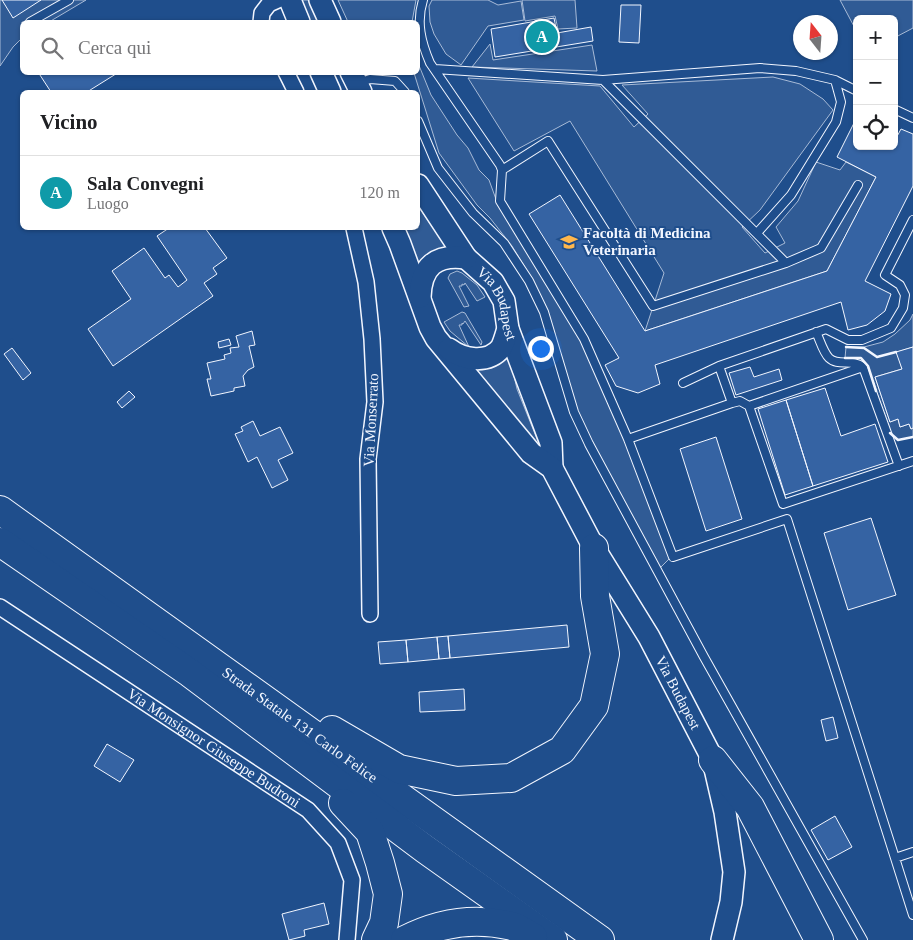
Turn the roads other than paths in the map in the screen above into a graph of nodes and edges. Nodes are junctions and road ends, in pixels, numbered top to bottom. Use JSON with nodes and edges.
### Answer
{"nodes":[{"id":1,"x":70,"y":0,"type":"edge"},
{"id":2,"x":278,"y":0,"type":"edge"},
{"id":3,"x":290,"y":0,"type":"edge"},
{"id":4,"x":320,"y":0,"type":"edge"},
{"id":5,"x":424,"y":0,"type":"edge"},
{"id":6,"x":34,"y":20,"type":"edge"},
{"id":7,"x":261,"y":20,"type":"edge"},
{"id":8,"x":298,"y":20,"type":"edge"},
{"id":9,"x":329,"y":20,"type":"edge"},
{"id":10,"x":419,"y":20,"type":"edge"},
{"id":11,"x":420,"y":31,"type":"edge"},
{"id":12,"x":435,"y":69,"type":"junction"},
{"id":13,"x":288,"y":75,"type":"edge"},
{"id":14,"x":322,"y":75,"type":"edge"},
{"id":15,"x":603,"y":80,"type":"junction"},
{"id":16,"x":835,"y":80,"type":"junction"},
{"id":17,"x":356,"y":83,"type":"edge"},
{"id":18,"x":853,"y":89,"type":"edge"},
{"id":19,"x":295,"y":90,"type":"edge"},
{"id":20,"x":329,"y":90,"type":"edge"},
{"id":21,"x":403,"y":90,"type":"edge"},
{"id":22,"x":898,"y":111,"type":"edge"},
{"id":23,"x":913,"y":118,"type":"edge"},
{"id":24,"x":420,"y":126,"type":"edge"},
{"id":25,"x":502,"y":170,"type":"junction"},
{"id":26,"x":858,"y":185,"type":"dead end"},
{"id":27,"x":420,"y":189,"type":"edge"},
{"id":28,"x":913,"y":220,"type":"edge"},
{"id":29,"x":354,"y":230,"type":"edge"},
{"id":30,"x":394,"y":230,"type":"edge"},
{"id":31,"x":757,"y":233,"type":"junction"},
{"id":32,"x":466,"y":258,"type":"junction"},
{"id":33,"x":786,"y":263,"type":"junction"},
{"id":34,"x":420,"y":297,"type":"junction"},
{"id":35,"x":508,"y":328,"type":"junction"},
{"id":36,"x":816,"y":332,"type":"junction"},
{"id":37,"x":445,"y":346,"type":"junction"},
{"id":38,"x":719,"y":366,"type":"junction"},
{"id":39,"x":863,"y":367,"type":"junction"},
{"id":40,"x":683,"y":384,"type":"dead end"},
{"id":41,"x":732,"y":404,"type":"junction"},
{"id":42,"x":749,"y":406,"type":"junction"},
{"id":43,"x":628,"y":439,"type":"junction"},
{"id":44,"x":913,"y":461,"type":"edge"},
{"id":45,"x":899,"y":466,"type":"junction"},
{"id":46,"x":552,"y":468,"type":"junction"},
{"id":47,"x":783,"y":504,"type":"junction"},
{"id":48,"x":0,"y":510,"type":"edge"},
{"id":49,"x":787,"y":519,"type":"junction"},
{"id":50,"x":0,"y":542,"type":"edge"},
{"id":51,"x":594,"y":548,"type":"junction"},
{"id":52,"x":0,"y":607,"type":"edge"},
{"id":53,"x":370,"y":614,"type":"dead end"},
{"id":54,"x":166,"y":630,"type":"junction"},
{"id":55,"x":190,"y":673,"type":"junction"},
{"id":56,"x":713,"y":760,"type":"junction"},
{"id":57,"x":913,"y":852,"type":"edge"},
{"id":58,"x":895,"y":858,"type":"junction"},
{"id":59,"x":913,"y":915,"type":"edge"},
{"id":60,"x":347,"y":940,"type":"edge"},
{"id":61,"x":376,"y":940,"type":"edge"},
{"id":62,"x":405,"y":940,"type":"edge"},
{"id":63,"x":538,"y":940,"type":"edge"},
{"id":64,"x":553,"y":940,"type":"edge"},
{"id":65,"x":600,"y":940,"type":"edge"},
{"id":66,"x":722,"y":940,"type":"edge"},
{"id":67,"x":820,"y":940,"type":"edge"},
{"id":68,"x":863,"y":940,"type":"edge"}],
"edges":[{"from":1,"to":6,"type":"lane"},
{"from":2,"to":7,"type":"street"},
{"from":3,"to":8,"type":"main road"},
{"from":4,"to":9,"type":"main road"},
{"from":5,"to":10,"type":"lane"},
{"from":11,"to":12,"type":"lane"},
{"from":12,"to":15,"type":"lane"},
{"from":12,"to":25,"type":"lane"},
{"from":13,"to":19,"type":"street"},
{"from":14,"to":20,"type":"main road"},
{"from":15,"to":16,"type":"lane"},
{"from":15,"to":31,"type":"lane"},
{"from":16,"to":18,"type":"lane"},
{"from":16,"to":31,"type":"lane"},
{"from":17,"to":21,"type":"lane"},
{"from":22,"to":23,"type":"lane"},
{"from":24,"to":68,"type":"lane"},
{"from":25,"to":33,"type":"lane"},
{"from":25,"to":43,"type":"lane"},
{"from":26,"to":33,"type":"lane"},
{"from":27,"to":32,"type":"main road","name":"Via Budapest"},
{"from":28,"to":36,"type":"lane"},
{"from":29,"to":53,"type":"street","name":"Via Monserrato"},
{"from":30,"to":34,"type":"main road","name":"Via Budapest"},
{"from":31,"to":33,"type":"lane"},
{"from":32,"to":34,"type":"main road"},
{"from":32,"to":35,"type":"main road","name":"Via Budapest"},
{"from":34,"to":37,"type":"main road","name":"Via Budapest"},
{"from":35,"to":37,"type":"main road"},
{"from":35,"to":46,"type":"main road","name":"Via Budapest"},
{"from":36,"to":38,"type":"lane"},
{"from":36,"to":39,"type":"lane"},
{"from":37,"to":46,"type":"main road","name":"Via Budapest"},
{"from":38,"to":40,"type":"lane"},
{"from":38,"to":41,"type":"lane"},
{"from":39,"to":42,"type":"lane"},
{"from":39,"to":45,"type":"lane"},
{"from":41,"to":42,"type":"lane"},
{"from":41,"to":43,"type":"lane"},
{"from":42,"to":47,"type":"lane"},
{"from":43,"to":49,"type":"lane"},
{"from":44,"to":45,"type":"lane"},
{"from":45,"to":47,"type":"lane"},
{"from":46,"to":51,"type":"main road","name":"Via Budapest"},
{"from":47,"to":49,"type":"lane"},
{"from":48,"to":54,"type":"highway","name":"Strada Statale 131 Carlo Felice"},
{"from":49,"to":58,"type":"lane"},
{"from":50,"to":55,"type":"highway","name":"Strada Statale 131 Carlo Felice"},
{"from":51,"to":54,"type":"highway"},
{"from":51,"to":56,"type":"main road","name":"Via Budapest"},
{"from":52,"to":60,"type":"street","name":"Via Monsignor Giuseppe Budroni"},
{"from":54,"to":65,"type":"highway","name":"Strada Statale 131 Carlo Felice"},
{"from":55,"to":61,"type":"highway"},
{"from":55,"to":64,"type":"highway","name":"Strada Statale 131 Carlo Felice"},
{"from":56,"to":66,"type":"main road","name":"Via Budapest"},
{"from":56,"to":67,"type":"highway"},
{"from":57,"to":58,"type":"lane"},
{"from":58,"to":59,"type":"lane"},
{"from":62,"to":63,"type":"highway"}]}
